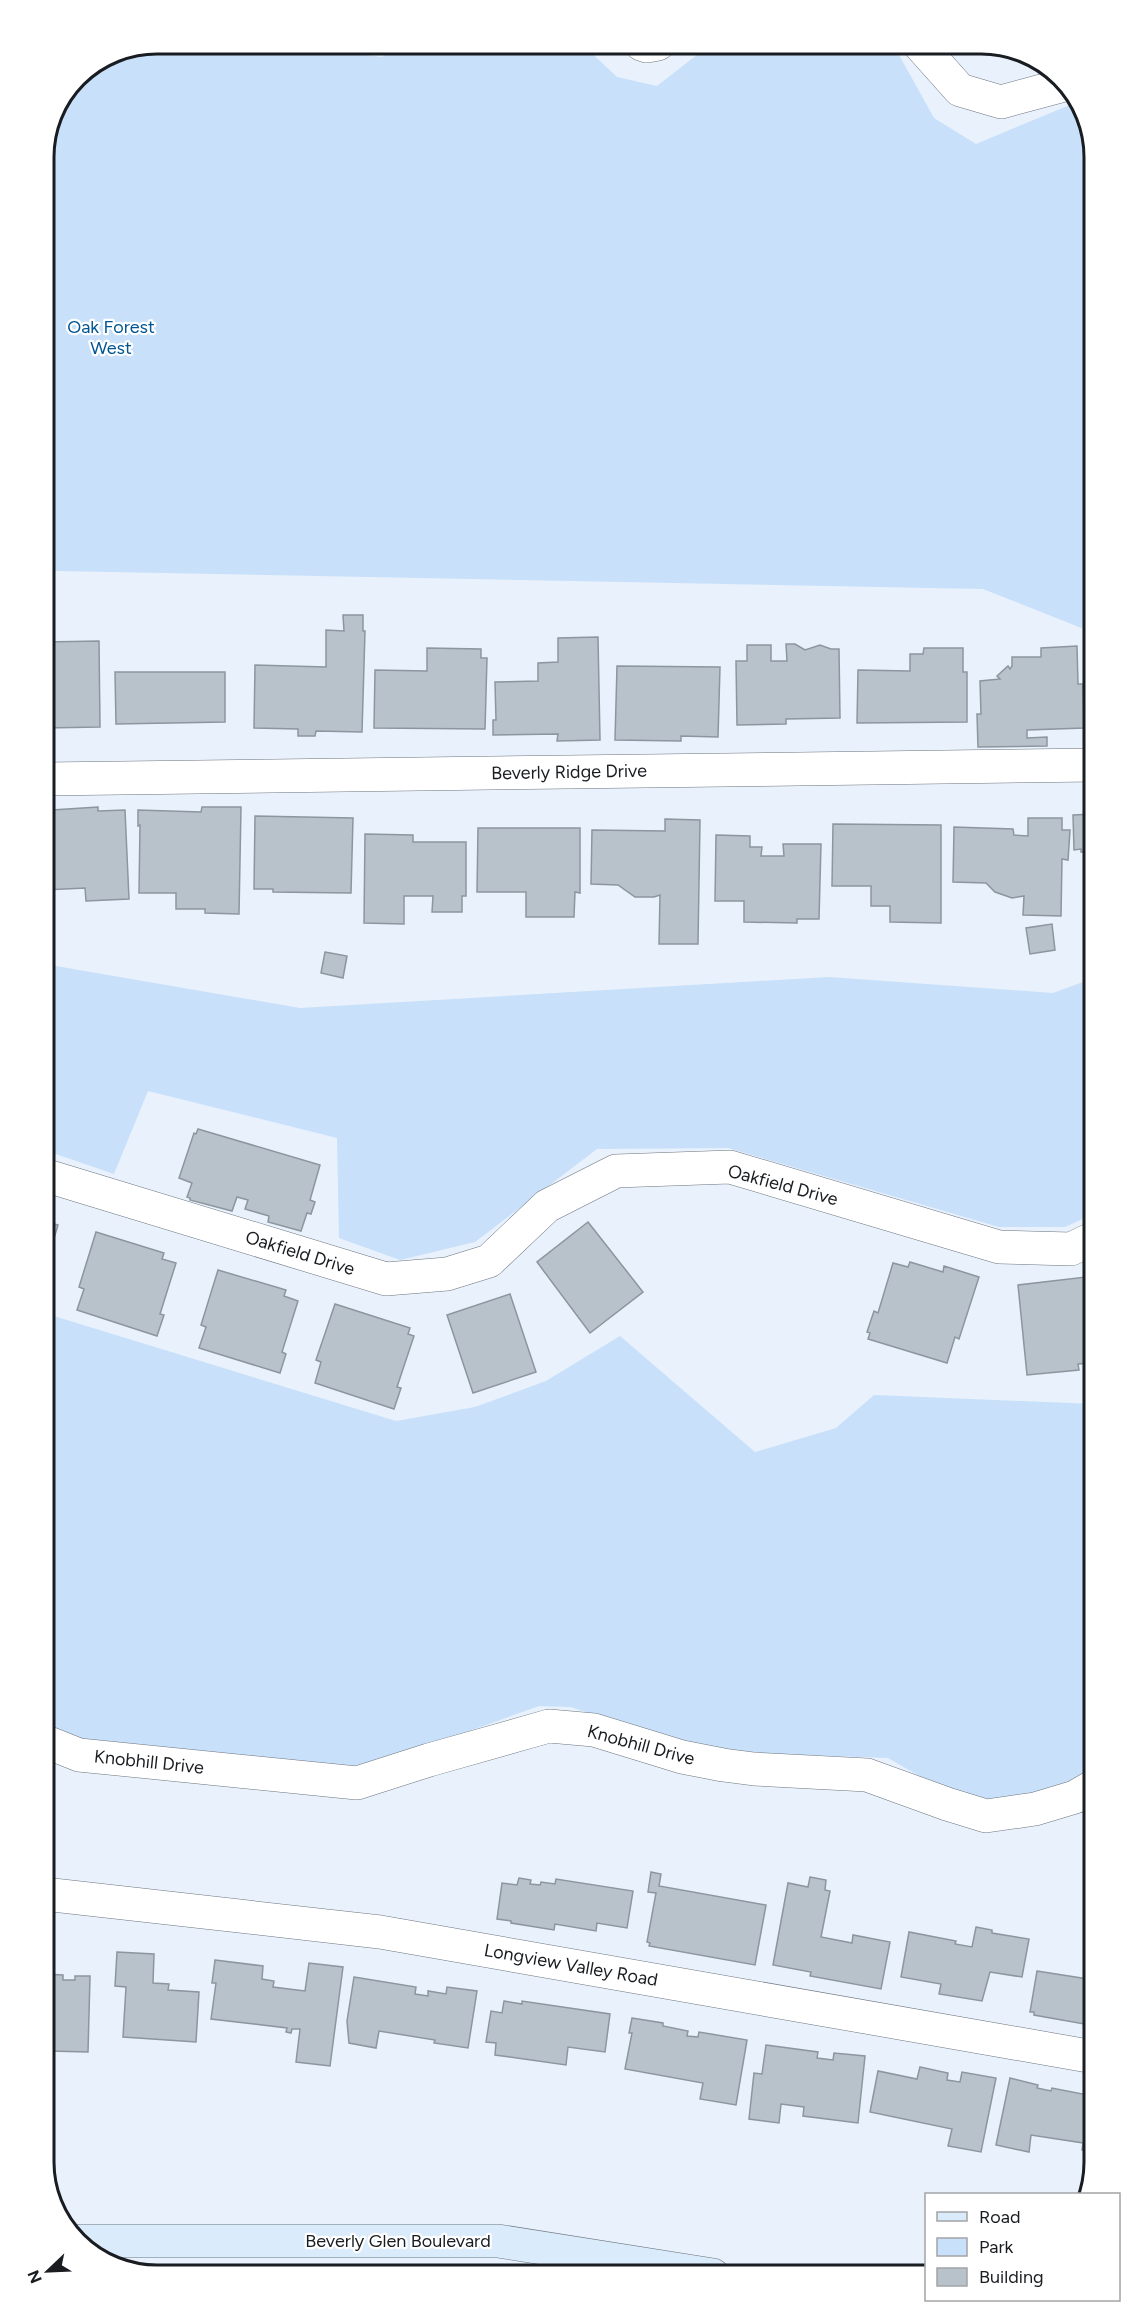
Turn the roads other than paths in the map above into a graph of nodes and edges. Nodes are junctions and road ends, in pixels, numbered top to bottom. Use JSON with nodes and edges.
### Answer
{"nodes":[{"id":1,"x":928,"y":54,"type":"edge"},
{"id":2,"x":1057,"y":87,"type":"edge"},
{"id":3,"x":1084,"y":765,"type":"edge"},
{"id":4,"x":54,"y":779,"type":"edge"},
{"id":5,"x":54,"y":1178,"type":"edge"},
{"id":6,"x":1084,"y":1243,"type":"edge"},
{"id":7,"x":54,"y":1745,"type":"edge"},
{"id":8,"x":1084,"y":1792,"type":"edge"},
{"id":9,"x":54,"y":1895,"type":"edge"},
{"id":10,"x":1084,"y":2055,"type":"edge"},
{"id":11,"x":91,"y":2241,"type":"edge"},
{"id":12,"x":645,"y":2265,"type":"edge"}],
"edges":[{"from":1,"to":2,"type":"street"},
{"from":3,"to":4,"type":"street","name":"Beverly Ridge Drive"},
{"from":5,"to":6,"type":"street","name":"Oakfield Drive"},
{"from":7,"to":8,"type":"street","name":"Knobhill Drive"},
{"from":9,"to":10,"type":"street","name":"Longview Valley Road"},
{"from":11,"to":12,"type":"main road","name":"Beverly Glen Boulevard"}]}
